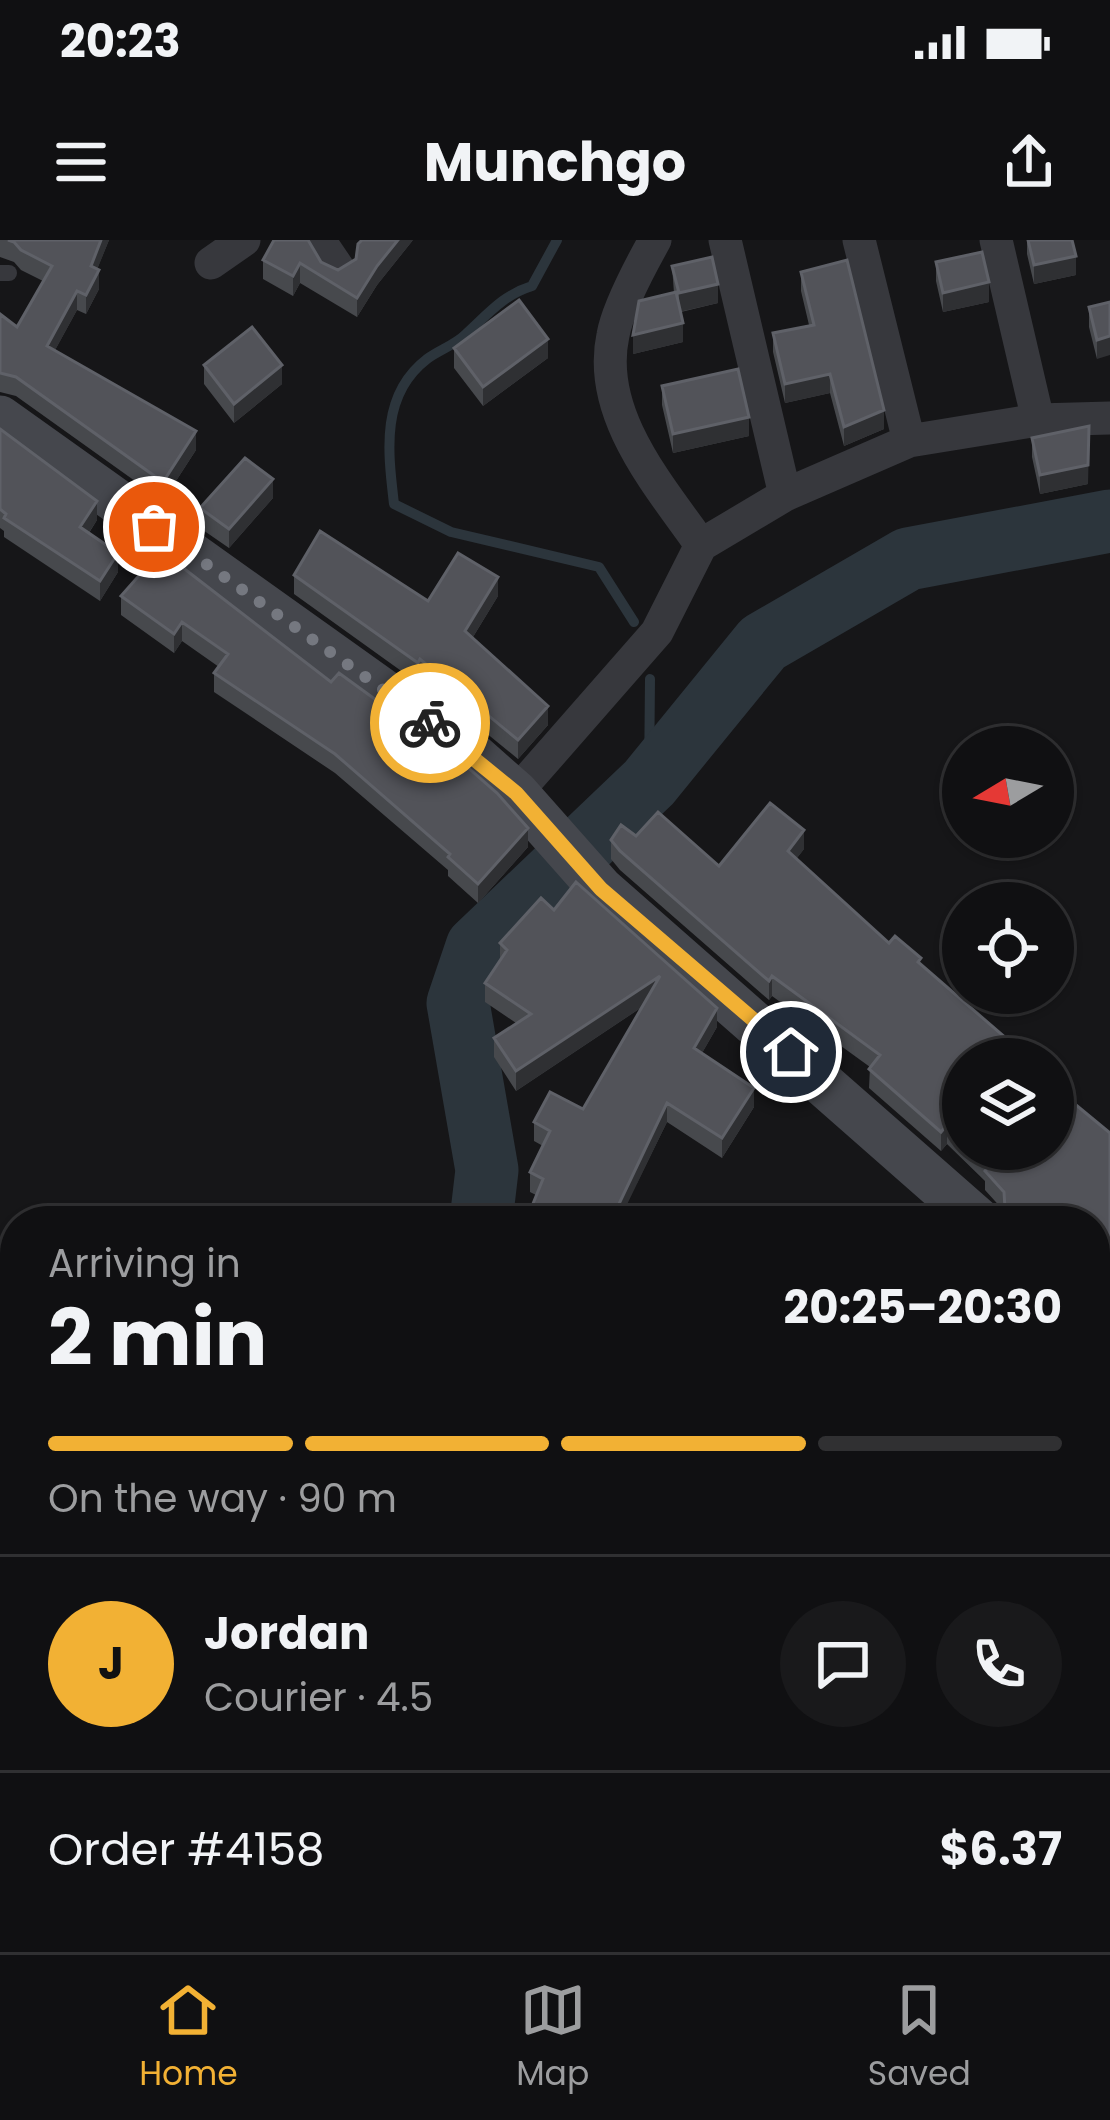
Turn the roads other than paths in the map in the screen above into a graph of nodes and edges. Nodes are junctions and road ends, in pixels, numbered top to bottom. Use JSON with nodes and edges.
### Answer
{"nodes":[{"id":1,"x":244,"y":240,"type":"edge"},
{"id":2,"x":319,"y":240,"type":"edge"},
{"id":3,"x":655,"y":240,"type":"edge"},
{"id":4,"x":725,"y":240,"type":"edge"},
{"id":5,"x":859,"y":240,"type":"edge"},
{"id":6,"x":996,"y":240,"type":"edge"},
{"id":7,"x":211,"y":263,"type":"dead end"},
{"id":8,"x":338,"y":268,"type":"edge"},
{"id":9,"x":0,"y":418,"type":"edge"},
{"id":10,"x":1110,"y":418,"type":"edge"},
{"id":11,"x":1038,"y":420,"type":"junction"},
{"id":12,"x":909,"y":441,"type":"junction"},
{"id":13,"x":785,"y":495,"type":"junction"},
{"id":14,"x":701,"y":545,"type":"junction"},
{"id":15,"x":516,"y":793,"type":"junction"},
{"id":16,"x":962,"y":1206,"type":"edge"}],
"edges":[{"from":1,"to":7,"type":"street"},
{"from":2,"to":8,"type":"street"},
{"from":3,"to":14,"type":"street"},
{"from":4,"to":13,"type":"street"},
{"from":5,"to":12,"type":"street"},
{"from":6,"to":11,"type":"street"},
{"from":9,"to":15,"type":"street"},
{"from":10,"to":11,"type":"street"},
{"from":11,"to":12,"type":"street"},
{"from":12,"to":13,"type":"street"},
{"from":13,"to":14,"type":"street"},
{"from":14,"to":15,"type":"street"},
{"from":15,"to":16,"type":"street"}]}
